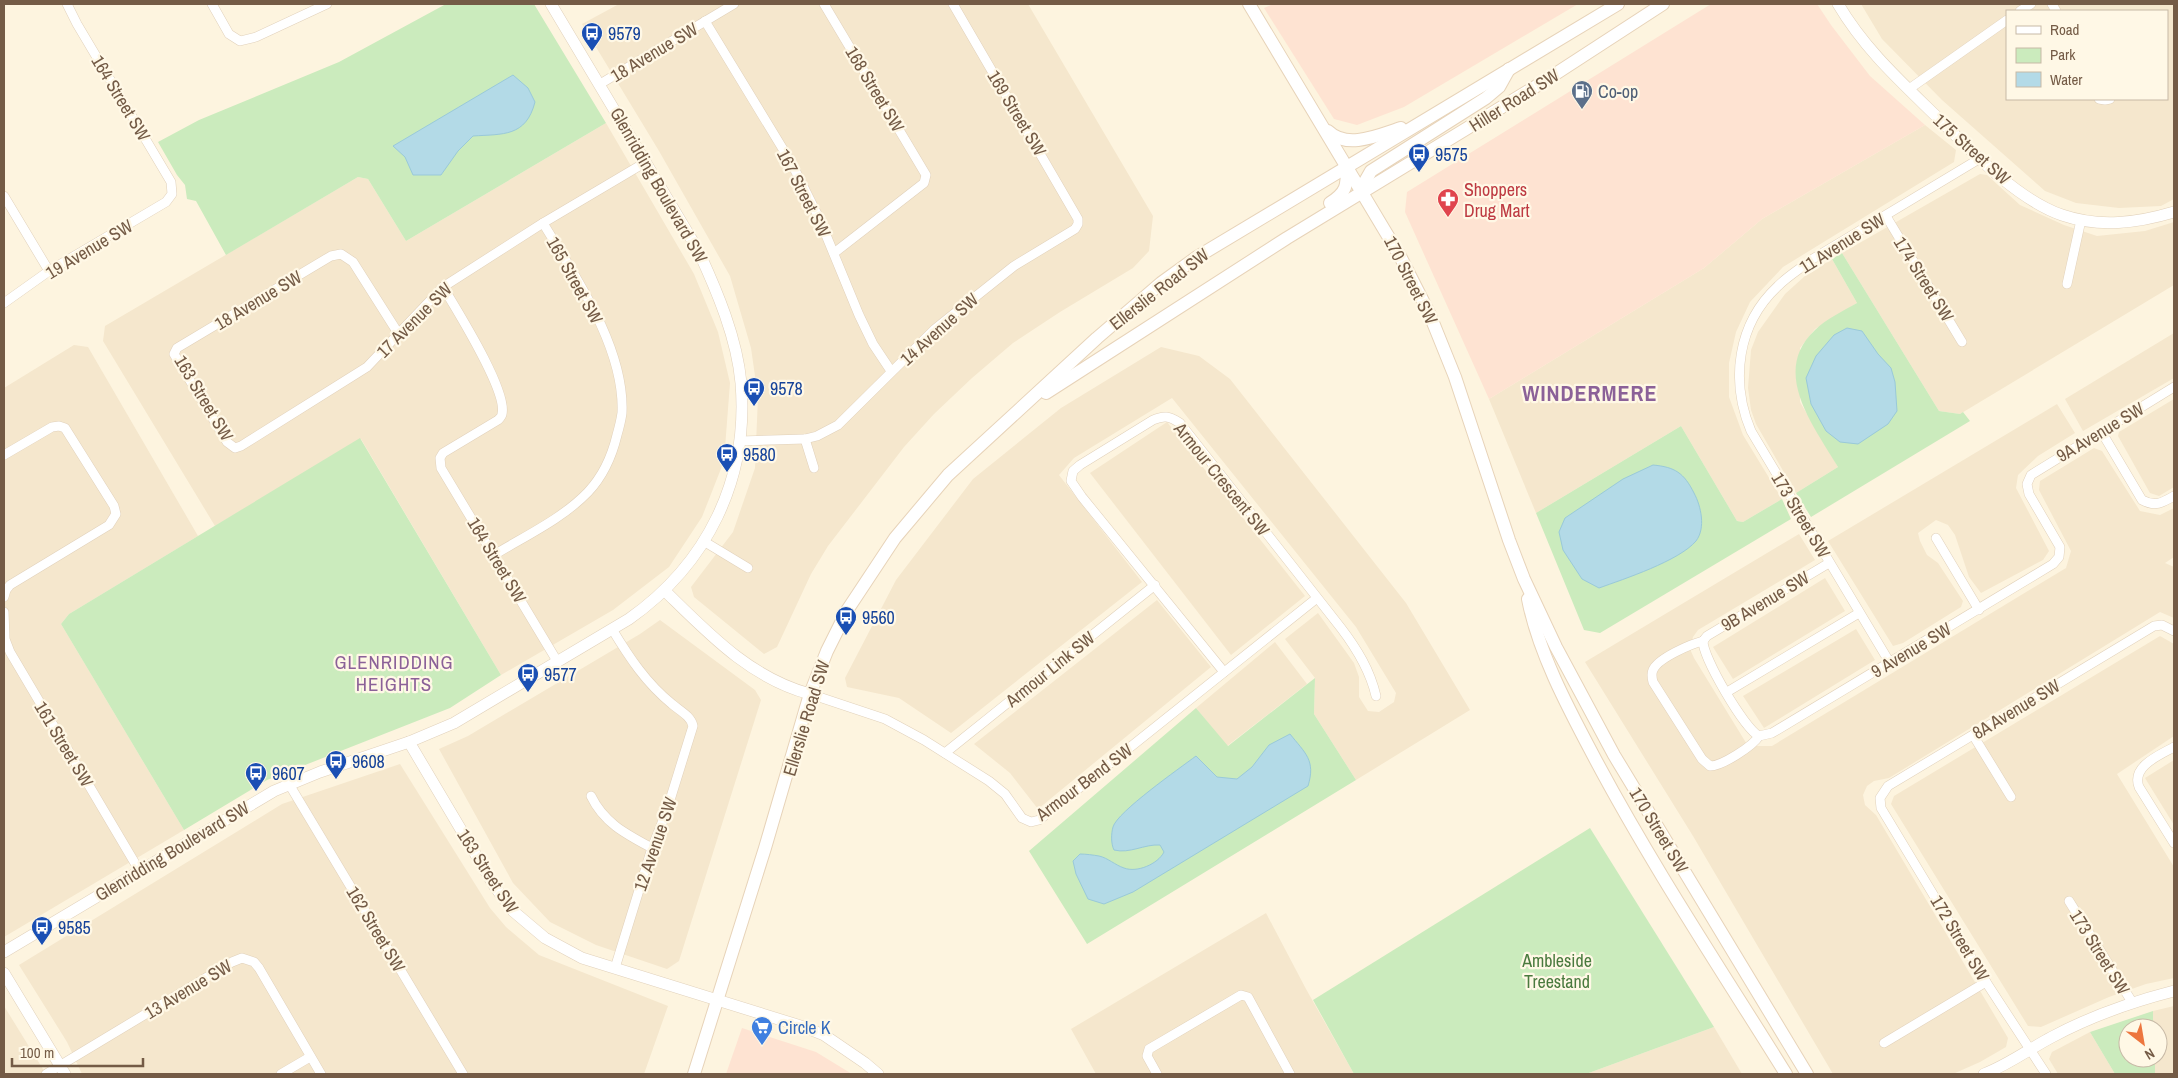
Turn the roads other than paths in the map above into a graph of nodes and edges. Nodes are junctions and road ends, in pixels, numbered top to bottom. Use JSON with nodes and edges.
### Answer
{"nodes":[{"id":1,"x":67,"y":4,"type":"edge"},
{"id":2,"x":212,"y":4,"type":"edge"},
{"id":3,"x":327,"y":4,"type":"edge"},
{"id":4,"x":551,"y":4,"type":"edge"},
{"id":5,"x":734,"y":4,"type":"edge"},
{"id":6,"x":824,"y":4,"type":"edge"},
{"id":7,"x":953,"y":4,"type":"edge"},
{"id":8,"x":1250,"y":4,"type":"edge"},
{"id":9,"x":1618,"y":4,"type":"edge"},
{"id":10,"x":1663,"y":4,"type":"edge"},
{"id":11,"x":1838,"y":4,"type":"edge"},
{"id":12,"x":705,"y":20,"type":"junction"},
{"id":13,"x":2006,"y":21,"type":"edge"},
{"id":14,"x":1509,"y":68,"type":"junction"},
{"id":15,"x":600,"y":84,"type":"junction"},
{"id":16,"x":1909,"y":89,"type":"junction"},
{"id":17,"x":1322,"y":124,"type":"junction"},
{"id":18,"x":1418,"y":124,"type":"junction"},
{"id":19,"x":1979,"y":159,"type":"junction"},
{"id":20,"x":646,"y":162,"type":"junction"},
{"id":21,"x":1346,"y":166,"type":"junction"},
{"id":22,"x":1363,"y":192,"type":"junction"},
{"id":23,"x":172,"y":194,"type":"joint"},
{"id":24,"x":4,"y":196,"type":"edge"},
{"id":25,"x":2174,"y":212,"type":"edge"},
{"id":26,"x":1886,"y":216,"type":"junction"},
{"id":27,"x":2081,"y":220,"type":"junction"},
{"id":28,"x":543,"y":223,"type":"junction"},
{"id":29,"x":1078,"y":224,"type":"joint"},
{"id":30,"x":834,"y":253,"type":"junction"},
{"id":31,"x":49,"y":271,"type":"junction"},
{"id":32,"x":2067,"y":284,"type":"dead end"},
{"id":33,"x":443,"y":287,"type":"junction"},
{"id":34,"x":1194,"y":297,"type":"junction"},
{"id":35,"x":4,"y":303,"type":"edge"},
{"id":36,"x":398,"y":333,"type":"junction"},
{"id":37,"x":1962,"y":342,"type":"dead end"},
{"id":38,"x":177,"y":348,"type":"joint"},
{"id":39,"x":1739,"y":358,"type":"joint"},
{"id":40,"x":891,"y":371,"type":"junction"},
{"id":41,"x":2174,"y":387,"type":"edge"},
{"id":42,"x":1011,"y":416,"type":"junction"},
{"id":43,"x":2101,"y":431,"type":"junction"},
{"id":44,"x":806,"y":439,"type":"junction"},
{"id":45,"x":740,"y":441,"type":"junction"},
{"id":46,"x":235,"y":448,"type":"joint"},
{"id":47,"x":4,"y":455,"type":"edge"},
{"id":48,"x":814,"y":468,"type":"dead end"},
{"id":49,"x":2174,"y":496,"type":"edge"},
{"id":50,"x":1936,"y":538,"type":"dead end"},
{"id":51,"x":704,"y":542,"type":"junction"},
{"id":52,"x":494,"y":555,"type":"junction"},
{"id":53,"x":2059,"y":557,"type":"joint"},
{"id":54,"x":1829,"y":563,"type":"junction"},
{"id":55,"x":748,"y":568,"type":"dead end"},
{"id":56,"x":1524,"y":580,"type":"junction"},
{"id":57,"x":1155,"y":585,"type":"junction"},
{"id":58,"x":665,"y":591,"type":"junction"},
{"id":59,"x":4,"y":595,"type":"edge"},
{"id":60,"x":1317,"y":598,"type":"junction"},
{"id":61,"x":1980,"y":610,"type":"junction"},
{"id":62,"x":4,"y":612,"type":"edge"},
{"id":63,"x":1859,"y":613,"type":"junction"},
{"id":64,"x":612,"y":628,"type":"junction"},
{"id":65,"x":2174,"y":631,"type":"edge"},
{"id":66,"x":1703,"y":641,"type":"junction"},
{"id":67,"x":557,"y":661,"type":"junction"},
{"id":68,"x":1890,"y":663,"type":"junction"},
{"id":69,"x":1224,"y":672,"type":"junction"},
{"id":70,"x":1726,"y":692,"type":"junction"},
{"id":71,"x":810,"y":694,"type":"junction"},
{"id":72,"x":1376,"y":696,"type":"dead end"},
{"id":73,"x":1973,"y":735,"type":"junction"},
{"id":74,"x":1759,"y":736,"type":"junction"},
{"id":75,"x":409,"y":742,"type":"junction"},
{"id":76,"x":2174,"y":747,"type":"edge"},
{"id":77,"x":945,"y":753,"type":"junction"},
{"id":78,"x":289,"y":784,"type":"junction"},
{"id":79,"x":591,"y":796,"type":"dead end"},
{"id":80,"x":2011,"y":797,"type":"dead end"},
{"id":81,"x":1880,"y":798,"type":"joint"},
{"id":82,"x":2174,"y":843,"type":"edge"},
{"id":83,"x":652,"y":848,"type":"junction"},
{"id":84,"x":139,"y":870,"type":"junction"},
{"id":85,"x":2069,"y":901,"type":"dead end"},
{"id":86,"x":4,"y":952,"type":"edge"},
{"id":87,"x":614,"y":968,"type":"junction"},
{"id":88,"x":4,"y":973,"type":"edge"},
{"id":89,"x":1986,"y":982,"type":"junction"},
{"id":90,"x":2174,"y":991,"type":"edge"},
{"id":91,"x":716,"y":998,"type":"junction"},
{"id":92,"x":2132,"y":1002,"type":"junction"},
{"id":93,"x":1884,"y":1043,"type":"dead end"},
{"id":94,"x":2030,"y":1049,"type":"junction"},
{"id":95,"x":310,"y":1056,"type":"junction"},
{"id":96,"x":62,"y":1070,"type":"edge"},
{"id":97,"x":693,"y":1073,"type":"edge"},
{"id":98,"x":1988,"y":1073,"type":"edge"},
{"id":99,"x":46,"y":1074,"type":"edge"},
{"id":100,"x":281,"y":1074,"type":"edge"},
{"id":101,"x":321,"y":1074,"type":"edge"},
{"id":102,"x":463,"y":1074,"type":"edge"},
{"id":103,"x":878,"y":1074,"type":"edge"},
{"id":104,"x":1157,"y":1074,"type":"edge"},
{"id":105,"x":1290,"y":1074,"type":"edge"},
{"id":106,"x":1786,"y":1074,"type":"edge"},
{"id":107,"x":1807,"y":1074,"type":"edge"},
{"id":108,"x":2046,"y":1074,"type":"edge"}],
"edges":[{"from":1,"to":23,"type":"street","name":"164 Street SW"},
{"from":2,"to":3,"type":"street"},
{"from":4,"to":15,"type":"street","name":"Glenridding Boulevard SW"},
{"from":5,"to":12,"type":"street","name":"18 Avenue SW"},
{"from":6,"to":30,"type":"street","name":"168 Street SW"},
{"from":7,"to":29,"type":"street","name":"169 Street SW"},
{"from":8,"to":17,"type":"main road","name":"170 Street SW"},
{"from":9,"to":14,"type":"main road","name":"Hiller Road SW"},
{"from":10,"to":22,"type":"main road","name":"Hiller Road SW"},
{"from":11,"to":16,"type":"street","name":"175 Street SW"},
{"from":12,"to":15,"type":"street","name":"18 Avenue SW"},
{"from":12,"to":30,"type":"street","name":"167 Street SW"},
{"from":13,"to":16,"type":"street"},
{"from":14,"to":18,"type":"main road","name":"Hiller Road SW"},
{"from":14,"to":22,"type":"main road"},
{"from":15,"to":20,"type":"street","name":"Glenridding Boulevard SW"},
{"from":16,"to":19,"type":"street","name":"175 Street SW"},
{"from":17,"to":18,"type":"main road"},
{"from":17,"to":21,"type":"main road","name":"170 Street SW"},
{"from":18,"to":21,"type":"main road","name":"Hiller Road SW"},
{"from":19,"to":26,"type":"street","name":"11 Avenue SW"},
{"from":19,"to":27,"type":"street","name":"175 Street SW"},
{"from":20,"to":28,"type":"street","name":"17 Avenue SW"},
{"from":20,"to":45,"type":"street","name":"Glenridding Boulevard SW"},
{"from":21,"to":22,"type":"main road","name":"170 Street SW"},
{"from":21,"to":34,"type":"main road"},
{"from":21,"to":42,"type":"main road","name":"Ellerslie Road SW"},
{"from":22,"to":34,"type":"main road","name":"Ellerslie Road SW"},
{"from":22,"to":56,"type":"main road","name":"170 Street SW"},
{"from":23,"to":31,"type":"street","name":"19 Avenue SW"},
{"from":24,"to":31,"type":"street"},
{"from":25,"to":27,"type":"street","name":"175 Street SW"},
{"from":26,"to":37,"type":"street","name":"174 Street SW"},
{"from":26,"to":39,"type":"street","name":"11 Avenue SW"},
{"from":27,"to":32,"type":"street"},
{"from":28,"to":33,"type":"street","name":"17 Avenue SW"},
{"from":28,"to":52,"type":"street","name":"165 Street SW"},
{"from":29,"to":40,"type":"street","name":"14 Avenue SW"},
{"from":30,"to":40,"type":"street","name":"167 Street SW"},
{"from":31,"to":35,"type":"street","name":"19 Avenue SW"},
{"from":33,"to":36,"type":"street","name":"17 Avenue SW"},
{"from":33,"to":52,"type":"street","name":"164 Street SW"},
{"from":34,"to":42,"type":"main road","name":"Ellerslie Road SW"},
{"from":36,"to":38,"type":"street","name":"18 Avenue SW"},
{"from":36,"to":46,"type":"street","name":"17 Avenue SW"},
{"from":38,"to":46,"type":"street","name":"163 Street SW"},
{"from":39,"to":54,"type":"street","name":"173 Street SW"},
{"from":40,"to":44,"type":"street","name":"14 Avenue SW"},
{"from":41,"to":43,"type":"street","name":"9A Avenue SW"},
{"from":42,"to":71,"type":"main road","name":"Ellerslie Road SW"},
{"from":43,"to":49,"type":"street"},
{"from":43,"to":53,"type":"street","name":"9A Avenue SW"},
{"from":44,"to":45,"type":"street","name":"14 Avenue SW"},
{"from":44,"to":48,"type":"street"},
{"from":45,"to":51,"type":"street","name":"Glenridding Boulevard SW"},
{"from":47,"to":59,"type":"street"},
{"from":50,"to":61,"type":"street"},
{"from":51,"to":55,"type":"street"},
{"from":51,"to":58,"type":"street","name":"Glenridding Boulevard SW"},
{"from":52,"to":67,"type":"street","name":"164 Street SW"},
{"from":53,"to":61,"type":"street","name":"9 Avenue SW"},
{"from":54,"to":63,"type":"street","name":"173 Street SW"},
{"from":54,"to":66,"type":"street","name":"9B Avenue SW"},
{"from":56,"to":106,"type":"main road","name":"170 Street SW"},
{"from":56,"to":107,"type":"main road","name":"170 Street SW"},
{"from":57,"to":60,"type":"street","name":"Armour Crescent SW"},
{"from":57,"to":69,"type":"street","name":"Armour Crescent SW"},
{"from":57,"to":77,"type":"street","name":"Armour Link SW"},
{"from":58,"to":64,"type":"street","name":"Glenridding Boulevard SW"},
{"from":58,"to":71,"type":"street"},
{"from":60,"to":69,"type":"street","name":"Armour Bend SW"},
{"from":60,"to":72,"type":"street","name":"Armour Crescent SW"},
{"from":61,"to":68,"type":"street","name":"9 Avenue SW"},
{"from":62,"to":84,"type":"street","name":"161 Street SW"},
{"from":63,"to":68,"type":"street","name":"173 Street SW"},
{"from":63,"to":70,"type":"street"},
{"from":64,"to":67,"type":"street","name":"Glenridding Boulevard SW"},
{"from":64,"to":83,"type":"street","name":"12 Avenue SW"},
{"from":65,"to":73,"type":"street","name":"8A Avenue SW"},
{"from":66,"to":70,"type":"street"},
{"from":66,"to":74,"type":"street","name":"9B Avenue SW"},
{"from":67,"to":75,"type":"street","name":"Glenridding Boulevard SW"},
{"from":68,"to":74,"type":"street","name":"9 Avenue SW"},
{"from":69,"to":77,"type":"street","name":"Armour Bend SW"},
{"from":70,"to":74,"type":"street"},
{"from":71,"to":77,"type":"street","name":"Armour Bend SW"},
{"from":71,"to":91,"type":"main road","name":"Ellerslie Road SW"},
{"from":73,"to":80,"type":"street"},
{"from":73,"to":81,"type":"street","name":"8A Avenue SW"},
{"from":75,"to":78,"type":"street","name":"Glenridding Boulevard SW"},
{"from":75,"to":87,"type":"street","name":"163 Street SW"},
{"from":76,"to":82,"type":"street"},
{"from":78,"to":84,"type":"street","name":"Glenridding Boulevard SW"},
{"from":78,"to":102,"type":"street","name":"162 Street SW"},
{"from":79,"to":83,"type":"street"},
{"from":81,"to":89,"type":"street","name":"172 Street SW"},
{"from":83,"to":87,"type":"street","name":"12 Avenue SW"},
{"from":84,"to":86,"type":"street","name":"Glenridding Boulevard SW"},
{"from":85,"to":92,"type":"street","name":"173 Street SW"},
{"from":87,"to":91,"type":"street","name":"163 Street SW"},
{"from":88,"to":96,"type":"street"},
{"from":89,"to":93,"type":"street"},
{"from":89,"to":94,"type":"street","name":"172 Street SW"},
{"from":90,"to":92,"type":"street"},
{"from":91,"to":97,"type":"main road","name":"Ellerslie Road SW"},
{"from":91,"to":103,"type":"street","name":"163 Street SW"},
{"from":92,"to":94,"type":"street"},
{"from":94,"to":98,"type":"street"},
{"from":94,"to":108,"type":"street","name":"172 Street SW"},
{"from":95,"to":96,"type":"street","name":"13 Avenue SW"},
{"from":95,"to":100,"type":"street"},
{"from":95,"to":101,"type":"street"},
{"from":96,"to":99,"type":"street","name":"13 Avenue SW"},
{"from":104,"to":105,"type":"street"}]}
